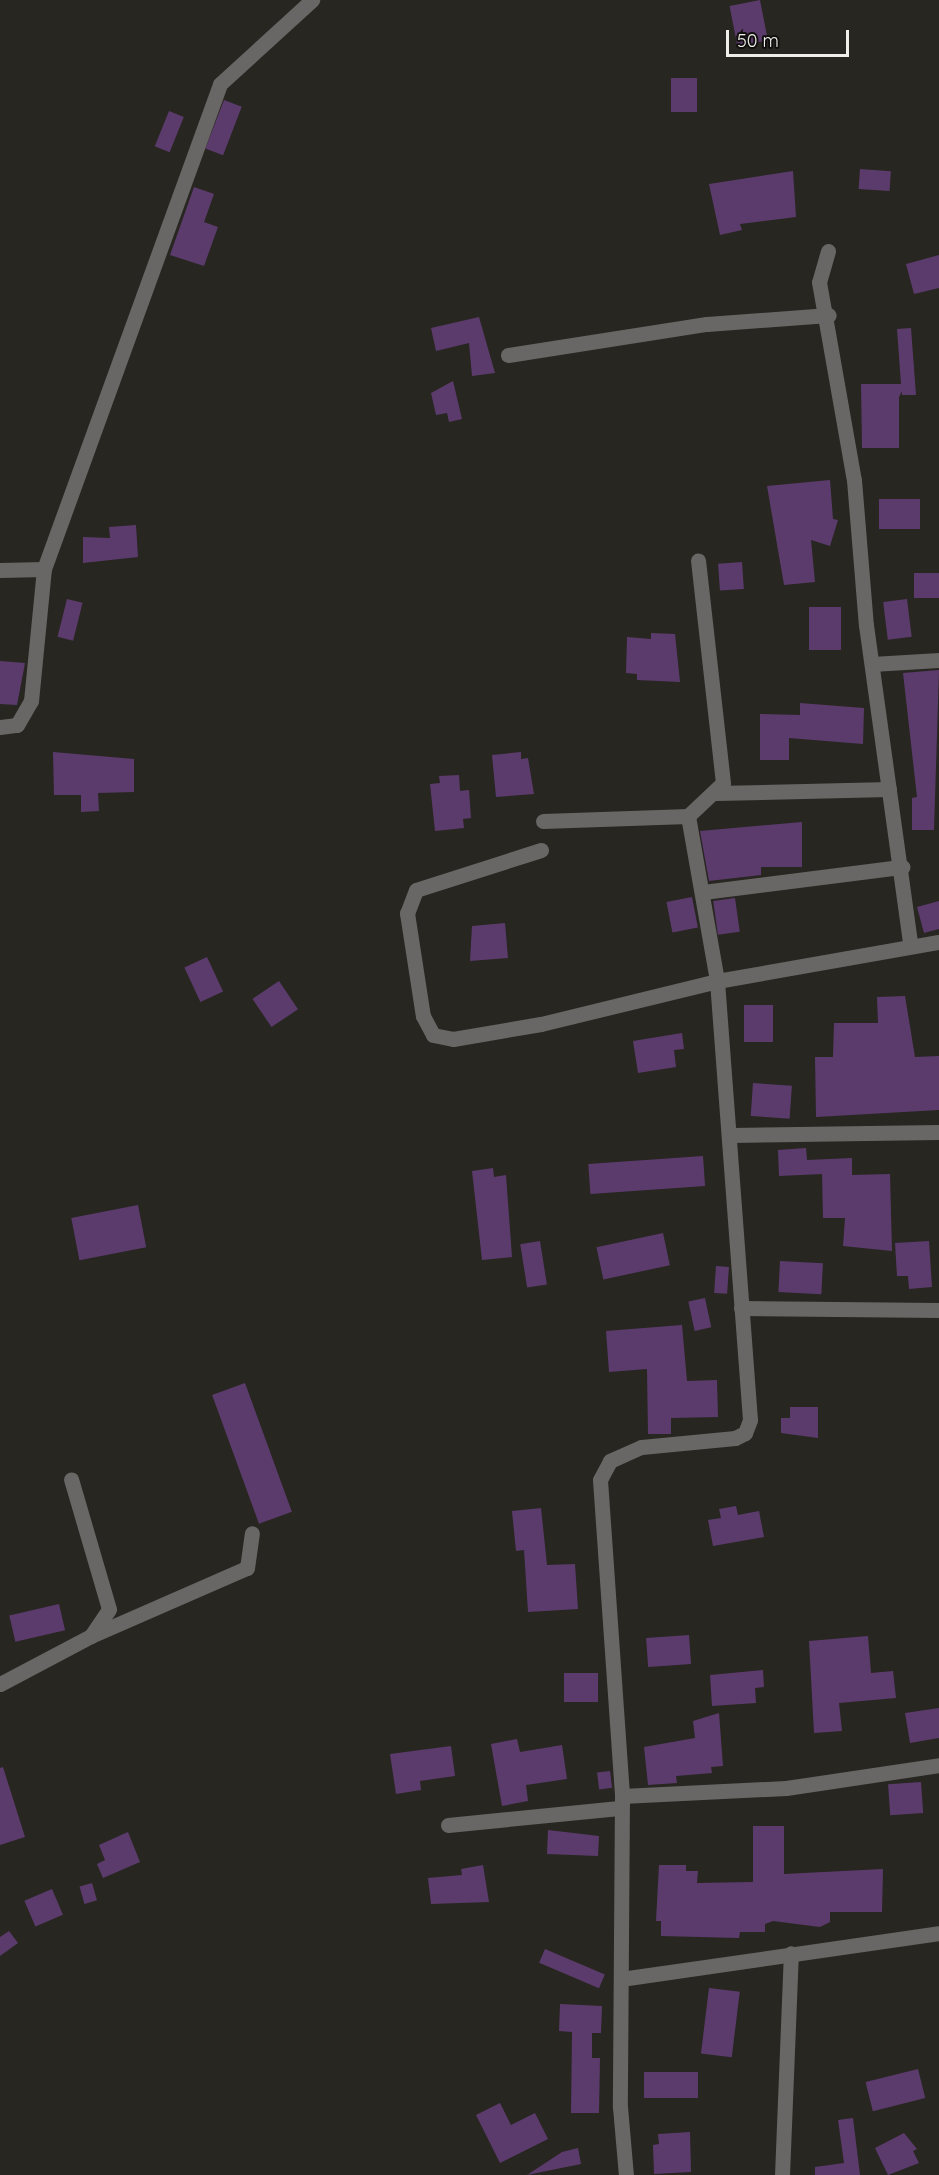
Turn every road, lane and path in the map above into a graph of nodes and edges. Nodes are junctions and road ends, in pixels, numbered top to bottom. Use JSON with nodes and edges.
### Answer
{"nodes":[{"id":1,"x":312,"y":0,"type":"edge"},
{"id":2,"x":828,"y":251,"type":"dead end"},
{"id":3,"x":829,"y":315,"type":"junction"},
{"id":4,"x":508,"y":355,"type":"dead end"},
{"id":5,"x":698,"y":560,"type":"dead end"},
{"id":6,"x":44,"y":569,"type":"junction"},
{"id":7,"x":0,"y":570,"type":"edge"},
{"id":8,"x":939,"y":660,"type":"edge"},
{"id":9,"x":872,"y":664,"type":"junction"},
{"id":10,"x":0,"y":727,"type":"edge"},
{"id":11,"x":889,"y":789,"type":"junction"},
{"id":12,"x":716,"y":793,"type":"junction"},
{"id":13,"x":688,"y":816,"type":"junction"},
{"id":14,"x":543,"y":821,"type":"dead end"},
{"id":15,"x":541,"y":850,"type":"dead end"},
{"id":16,"x":902,"y":867,"type":"junction"},
{"id":17,"x":703,"y":892,"type":"junction"},
{"id":18,"x":939,"y":942,"type":"edge"},
{"id":19,"x":910,"y":944,"type":"junction"},
{"id":20,"x":717,"y":981,"type":"junction"},
{"id":21,"x":939,"y":1132,"type":"edge"},
{"id":22,"x":731,"y":1135,"type":"junction"},
{"id":23,"x":741,"y":1308,"type":"junction"},
{"id":24,"x":939,"y":1310,"type":"edge"},
{"id":25,"x":71,"y":1479,"type":"dead end"},
{"id":26,"x":252,"y":1533,"type":"dead end"},
{"id":27,"x":91,"y":1636,"type":"junction"},
{"id":28,"x":0,"y":1684,"type":"edge"},
{"id":29,"x":939,"y":1765,"type":"edge"},
{"id":30,"x":621,"y":1802,"type":"junction"},
{"id":31,"x":448,"y":1825,"type":"dead end"},
{"id":32,"x":939,"y":1933,"type":"edge"},
{"id":33,"x":791,"y":1953,"type":"junction"},
{"id":34,"x":621,"y":1979,"type":"junction"},
{"id":35,"x":626,"y":2175,"type":"edge"},
{"id":36,"x":782,"y":2175,"type":"edge"}],
"edges":[{"from":1,"to":6,"type":"street"},
{"from":2,"to":3,"type":"street"},
{"from":3,"to":4,"type":"street"},
{"from":3,"to":9,"type":"street"},
{"from":5,"to":12,"type":"street"},
{"from":6,"to":7,"type":"street"},
{"from":6,"to":10,"type":"street"},
{"from":8,"to":9,"type":"street"},
{"from":9,"to":11,"type":"street"},
{"from":11,"to":12,"type":"street"},
{"from":11,"to":16,"type":"street"},
{"from":12,"to":13,"type":"street"},
{"from":13,"to":14,"type":"street"},
{"from":13,"to":17,"type":"street"},
{"from":15,"to":20,"type":"street"},
{"from":16,"to":17,"type":"street"},
{"from":16,"to":19,"type":"street"},
{"from":17,"to":20,"type":"street"},
{"from":18,"to":19,"type":"street"},
{"from":19,"to":20,"type":"street"},
{"from":20,"to":22,"type":"street"},
{"from":21,"to":22,"type":"street"},
{"from":22,"to":23,"type":"street"},
{"from":23,"to":24,"type":"street"},
{"from":23,"to":30,"type":"street"},
{"from":25,"to":27,"type":"street"},
{"from":26,"to":27,"type":"street"},
{"from":27,"to":28,"type":"street"},
{"from":29,"to":30,"type":"street"},
{"from":30,"to":31,"type":"street"},
{"from":30,"to":34,"type":"street"},
{"from":32,"to":33,"type":"street"},
{"from":33,"to":34,"type":"street"},
{"from":33,"to":36,"type":"street"},
{"from":34,"to":35,"type":"street"}]}
